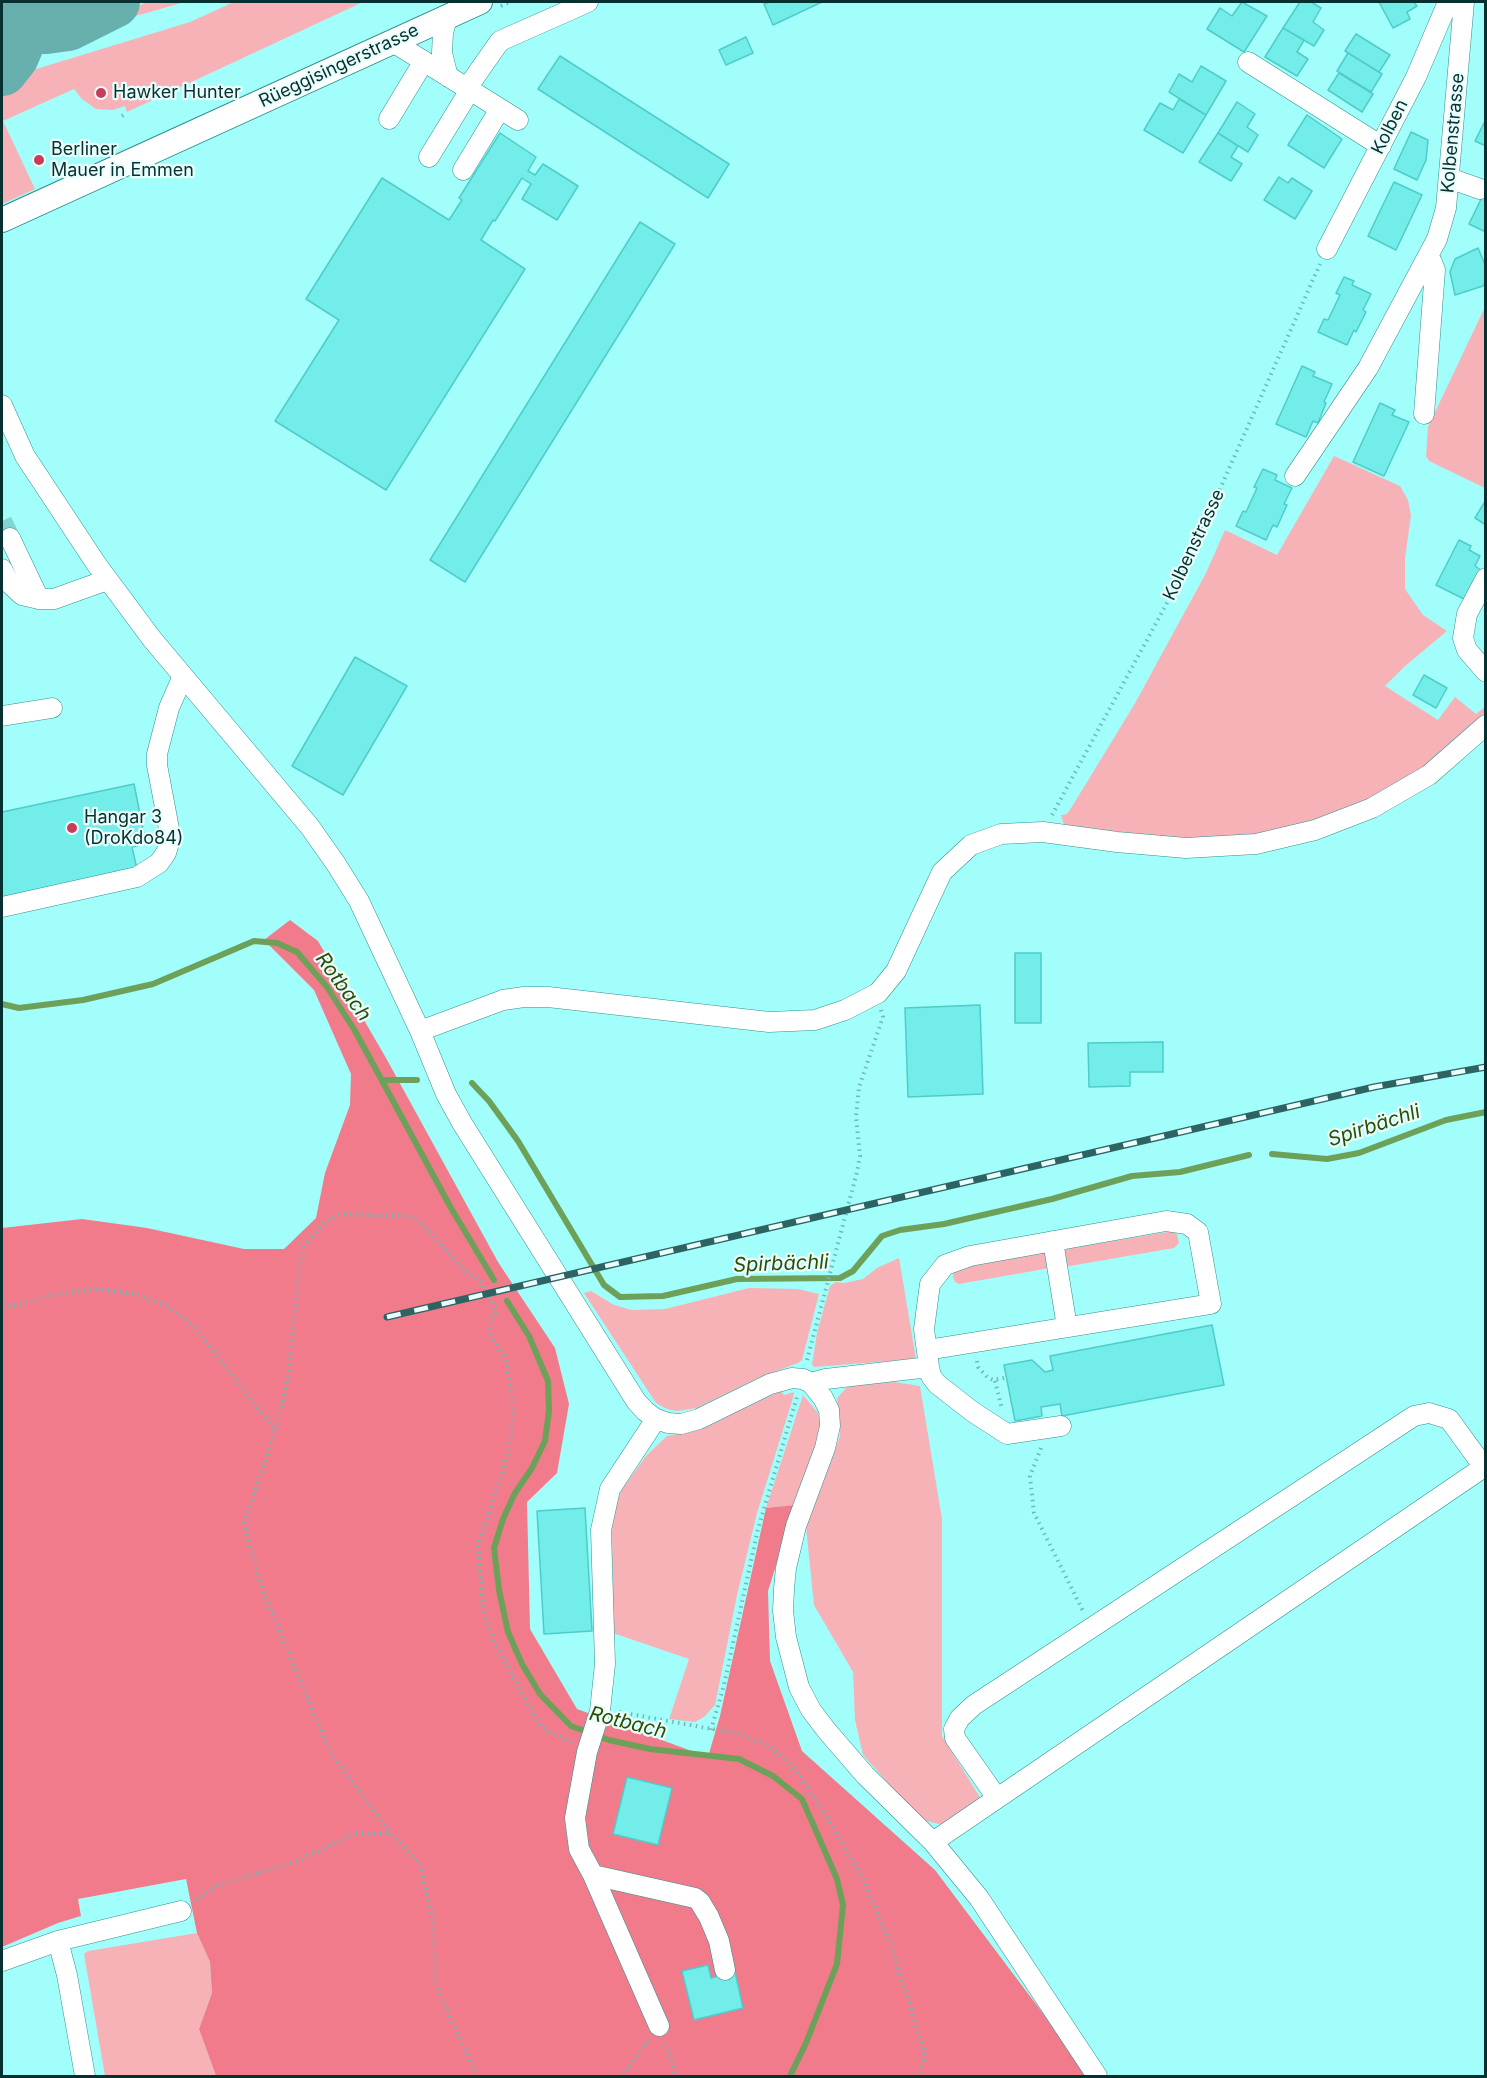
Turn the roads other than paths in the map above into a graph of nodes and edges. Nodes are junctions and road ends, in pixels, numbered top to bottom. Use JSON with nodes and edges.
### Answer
{"nodes":[{"id":1,"x":480,"y":2,"type":"edge"},
{"id":2,"x":588,"y":2,"type":"edge"},
{"id":3,"x":1448,"y":2,"type":"edge"},
{"id":4,"x":1464,"y":2,"type":"edge"},
{"id":5,"x":447,"y":17,"type":"junction"},
{"id":6,"x":393,"y":42,"type":"junction"},
{"id":7,"x":424,"y":61,"type":"junction"},
{"id":8,"x":1248,"y":62,"type":"dead end"},
{"id":9,"x":448,"y":77,"type":"junction"},
{"id":10,"x":468,"y":89,"type":"junction"},
{"id":11,"x":500,"y":109,"type":"junction"},
{"id":12,"x":389,"y":119,"type":"dead end"},
{"id":13,"x":518,"y":120,"type":"dead end"},
{"id":14,"x":1381,"y":146,"type":"junction"},
{"id":15,"x":429,"y":157,"type":"dead end"},
{"id":16,"x":463,"y":170,"type":"dead end"},
{"id":17,"x":1449,"y":178,"type":"junction"},
{"id":18,"x":1480,"y":189,"type":"dead end"},
{"id":19,"x":2,"y":220,"type":"edge"},
{"id":20,"x":1327,"y":249,"type":"road end"},
{"id":21,"x":1427,"y":258,"type":"junction"},
{"id":22,"x":2,"y":405,"type":"edge"},
{"id":23,"x":1424,"y":414,"type":"dead end"},
{"id":24,"x":1295,"y":476,"type":"dead end"},
{"id":25,"x":10,"y":538,"type":"tunnel mouth"},
{"id":26,"x":2,"y":568,"type":"edge"},
{"id":27,"x":1485,"y":578,"type":"edge"},
{"id":28,"x":108,"y":580,"type":"junction"},
{"id":29,"x":39,"y":599,"type":"junction"},
{"id":30,"x":1485,"y":672,"type":"edge"},
{"id":31,"x":183,"y":676,"type":"junction"},
{"id":32,"x":52,"y":708,"type":"dead end"},
{"id":33,"x":2,"y":716,"type":"edge"},
{"id":34,"x":1485,"y":725,"type":"edge"},
{"id":35,"x":2,"y":907,"type":"edge"},
{"id":36,"x":420,"y":1031,"type":"junction"},
{"id":37,"x":1053,"y":1241,"type":"junction"},
{"id":38,"x":1067,"y":1327,"type":"junction"},
{"id":39,"x":928,"y":1358,"type":"junction"},
{"id":40,"x":807,"y":1381,"type":"junction"},
{"id":41,"x":656,"y":1419,"type":"junction"},
{"id":42,"x":1061,"y":1426,"type":"dead end"},
{"id":43,"x":998,"y":1798,"type":"junction"},
{"id":44,"x":933,"y":1842,"type":"junction"},
{"id":45,"x":593,"y":1875,"type":"junction"},
{"id":46,"x":181,"y":1911,"type":"road end"},
{"id":47,"x":58,"y":1941,"type":"junction"},
{"id":48,"x":2,"y":1961,"type":"edge"},
{"id":49,"x":725,"y":1970,"type":"dead end"},
{"id":50,"x":659,"y":2026,"type":"road end"},
{"id":51,"x":85,"y":2076,"type":"edge"},
{"id":52,"x":1096,"y":2076,"type":"edge"}],
"edges":[{"from":1,"to":5,"type":"main road","name":"Rüeggisingerstrasse"},
{"from":2,"to":10,"type":"street"},
{"from":3,"to":14,"type":"street","name":"Kolben"},
{"from":4,"to":17,"type":"street","name":"Kolbenstrasse"},
{"from":5,"to":6,"type":"main road","name":"Rüeggisingerstrasse"},
{"from":5,"to":9,"type":"street"},
{"from":6,"to":7,"type":"street"},
{"from":6,"to":19,"type":"main road","name":"Rüeggisingerstrasse"},
{"from":7,"to":9,"type":"street"},
{"from":7,"to":12,"type":"street"},
{"from":8,"to":14,"type":"street"},
{"from":9,"to":10,"type":"street"},
{"from":10,"to":11,"type":"street"},
{"from":10,"to":15,"type":"street"},
{"from":11,"to":13,"type":"street"},
{"from":11,"to":16,"type":"street"},
{"from":14,"to":20,"type":"street","name":"Kolben"},
{"from":17,"to":18,"type":"street"},
{"from":17,"to":21,"type":"street","name":"Kolbenstrasse"},
{"from":21,"to":23,"type":"street"},
{"from":21,"to":24,"type":"street","name":"Kolbenstrasse"},
{"from":22,"to":28,"type":"street"},
{"from":25,"to":29,"type":"street"},
{"from":26,"to":29,"type":"street"},
{"from":27,"to":30,"type":"street"},
{"from":28,"to":29,"type":"street"},
{"from":28,"to":31,"type":"street"},
{"from":31,"to":35,"type":"street"},
{"from":31,"to":36,"type":"street"},
{"from":32,"to":33,"type":"street"},
{"from":34,"to":36,"type":"street"},
{"from":36,"to":41,"type":"street"},
{"from":37,"to":38,"type":"street"},
{"from":37,"to":38,"type":"street"},
{"from":37,"to":39,"type":"street"},
{"from":38,"to":39,"type":"street"},
{"from":39,"to":40,"type":"street"},
{"from":39,"to":42,"type":"street"},
{"from":40,"to":41,"type":"street"},
{"from":40,"to":44,"type":"street"},
{"from":41,"to":45,"type":"street"},
{"from":43,"to":43,"type":"street"},
{"from":43,"to":44,"type":"street"},
{"from":44,"to":52,"type":"street"},
{"from":45,"to":49,"type":"street"},
{"from":45,"to":50,"type":"street"},
{"from":46,"to":47,"type":"street"},
{"from":47,"to":48,"type":"street"},
{"from":47,"to":51,"type":"street"}]}
